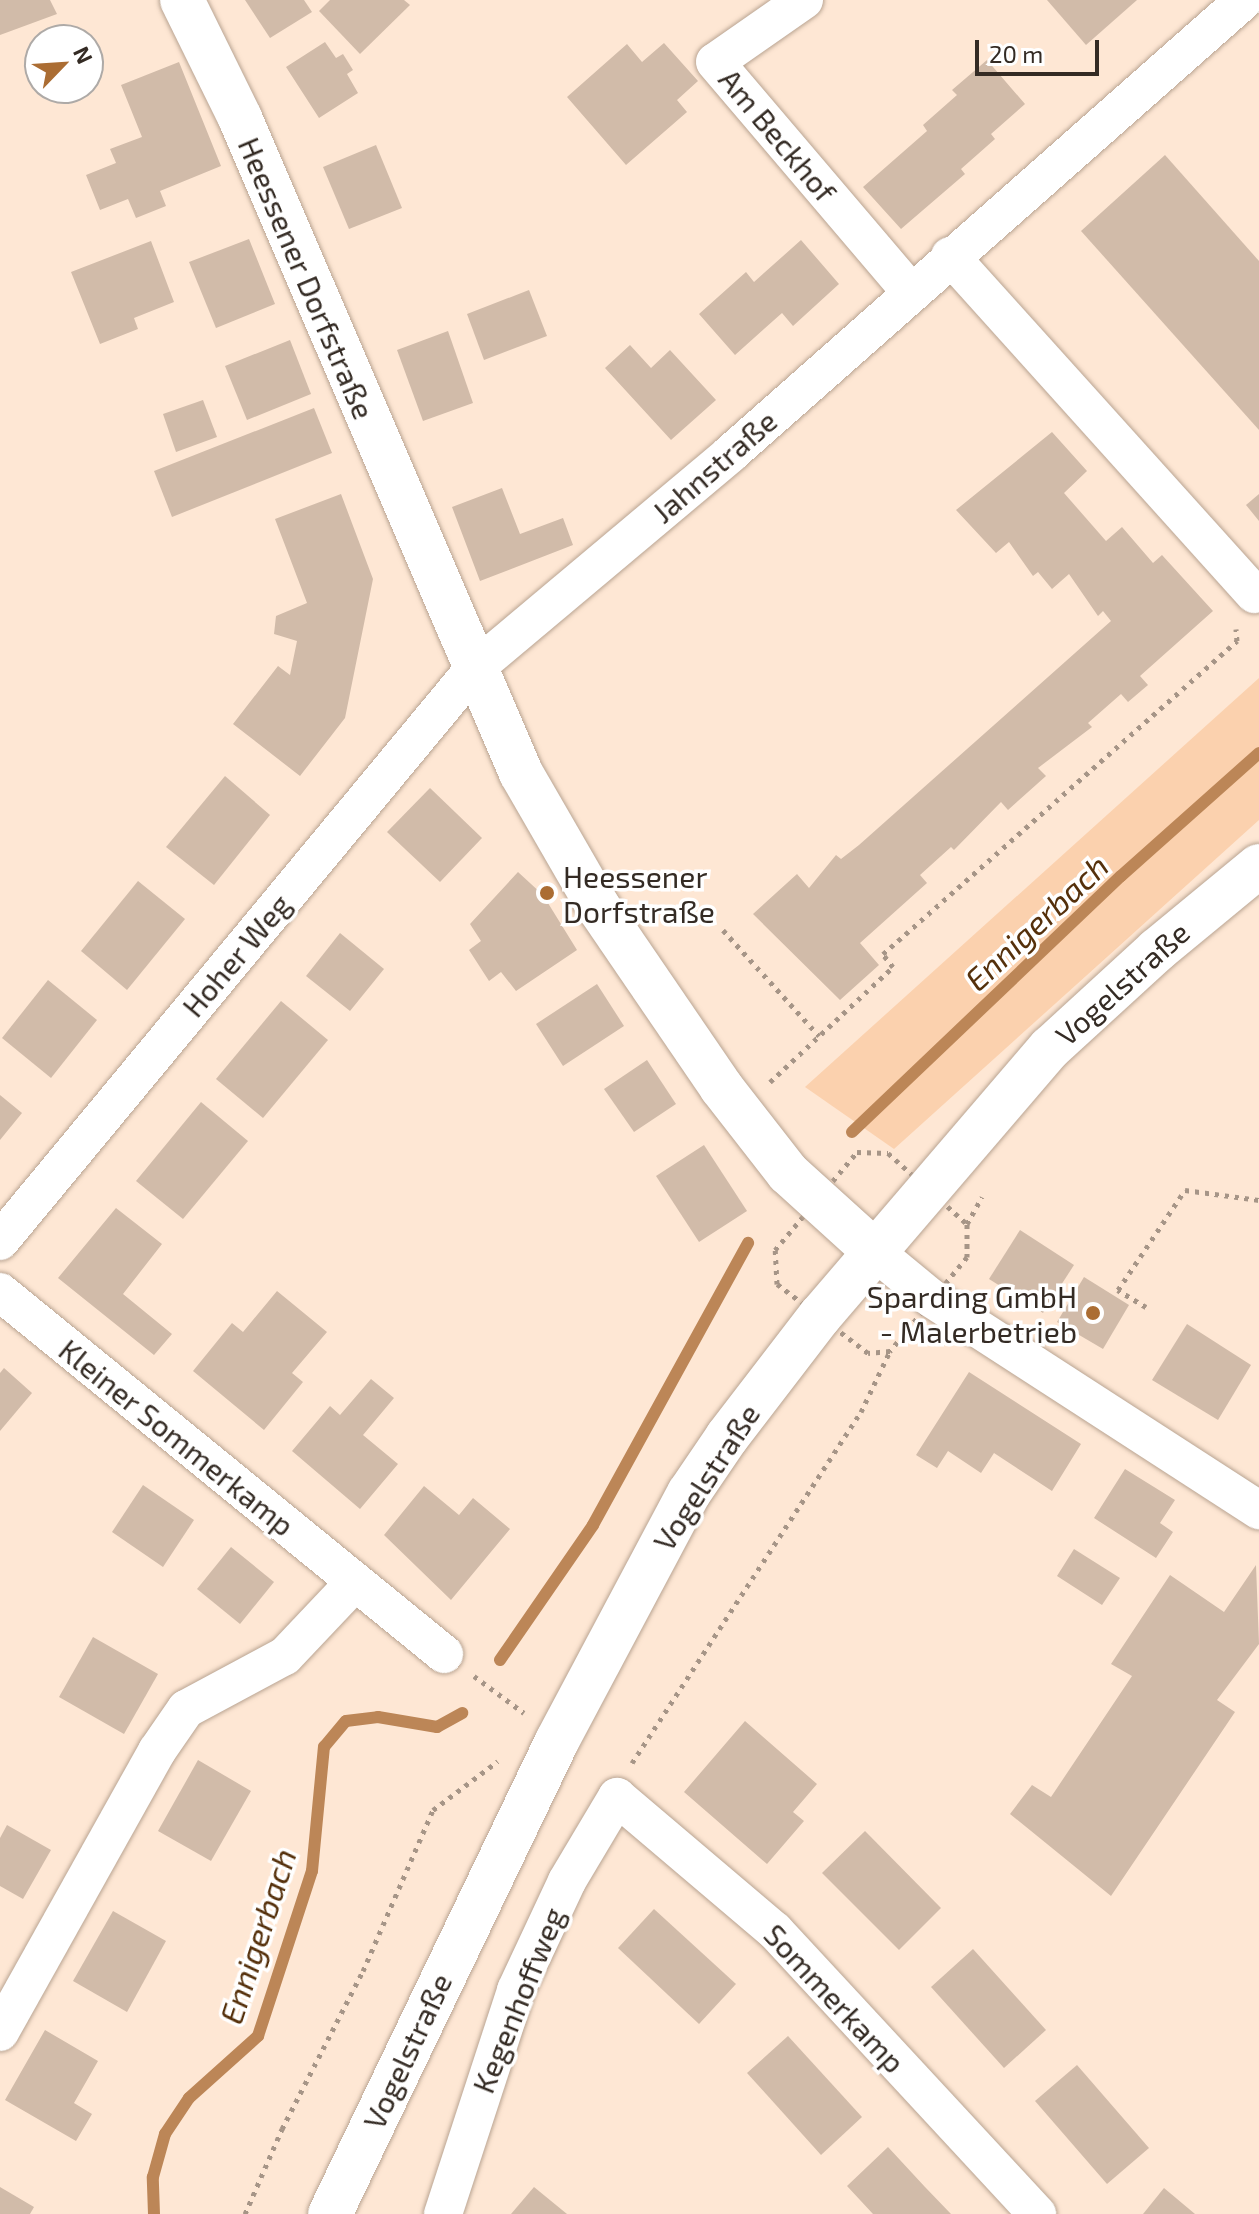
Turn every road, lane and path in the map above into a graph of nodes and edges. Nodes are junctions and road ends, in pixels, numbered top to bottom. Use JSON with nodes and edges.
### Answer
{"nodes":[{"id":1,"x":182,"y":0,"type":"edge"},
{"id":2,"x":804,"y":0,"type":"edge"},
{"id":3,"x":1244,"y":0,"type":"edge"},
{"id":4,"x":950,"y":256,"type":"junction"},
{"id":5,"x":910,"y":291,"type":"junction"},
{"id":6,"x":1254,"y":594,"type":"joint"},
{"id":7,"x":473,"y":670,"type":"junction"},
{"id":8,"x":1259,"y":866,"type":"edge"},
{"id":9,"x":723,"y":930,"type":"dead end"},
{"id":10,"x":819,"y":1036,"type":"junction"},
{"id":11,"x":740,"y":1111,"type":"junction"},
{"id":12,"x":987,"y":1188,"type":"dead end"},
{"id":13,"x":1259,"y":1200,"type":"edge"},
{"id":14,"x":967,"y":1224,"type":"dead end"},
{"id":15,"x":0,"y":1241,"type":"edge"},
{"id":16,"x":874,"y":1251,"type":"junction"},
{"id":17,"x":0,"y":1292,"type":"edge"},
{"id":18,"x":1146,"y":1307,"type":"dead end"},
{"id":19,"x":890,"y":1351,"type":"dead end"},
{"id":20,"x":1259,"y":1510,"type":"edge"},
{"id":21,"x":354,"y":1583,"type":"junction"},
{"id":22,"x":444,"y":1654,"type":"dead end"},
{"id":23,"x":506,"y":1750,"type":"dead end"},
{"id":24,"x":617,"y":1797,"type":"junction"},
{"id":25,"x":0,"y":2032,"type":"edge"},
{"id":26,"x":245,"y":2214,"type":"edge"},
{"id":27,"x":330,"y":2214,"type":"edge"},
{"id":28,"x":443,"y":2214,"type":"edge"},
{"id":29,"x":1037,"y":2214,"type":"edge"}],
"edges":[{"from":1,"to":7,"type":"street","name":"Heessener Dorfstraße"},
{"from":2,"to":5,"type":"street","name":"Am Beckhof"},
{"from":3,"to":4,"type":"street","name":"Jahnstraße"},
{"from":4,"to":5,"type":"street","name":"Jahnstraße"},
{"from":4,"to":6,"type":"street"},
{"from":5,"to":7,"type":"street","name":"Jahnstraße"},
{"from":6,"to":10,"type":"path"},
{"from":7,"to":11,"type":"street","name":"Heessener Dorfstraße"},
{"from":7,"to":15,"type":"street","name":"Hoher Weg"},
{"from":8,"to":16,"type":"street","name":"Vogelstraße"},
{"from":9,"to":10,"type":"path"},
{"from":10,"to":11,"type":"path"},
{"from":11,"to":16,"type":"street","name":"Heessener Dorfstraße"},
{"from":12,"to":14,"type":"path"},
{"from":13,"to":18,"type":"path"},
{"from":16,"to":20,"type":"street","name":"Heessener Dorfstraße"},
{"from":16,"to":27,"type":"street","name":"Vogelstraße"},
{"from":17,"to":21,"type":"street","name":"Kleiner Sommerkamp"},
{"from":19,"to":24,"type":"path"},
{"from":21,"to":22,"type":"street","name":"Kleiner Sommerkamp"},
{"from":21,"to":25,"type":"street"},
{"from":23,"to":26,"type":"path"},
{"from":24,"to":28,"type":"street","name":"Kegenhoffweg"},
{"from":24,"to":29,"type":"street","name":"Sommerkamp"}]}
